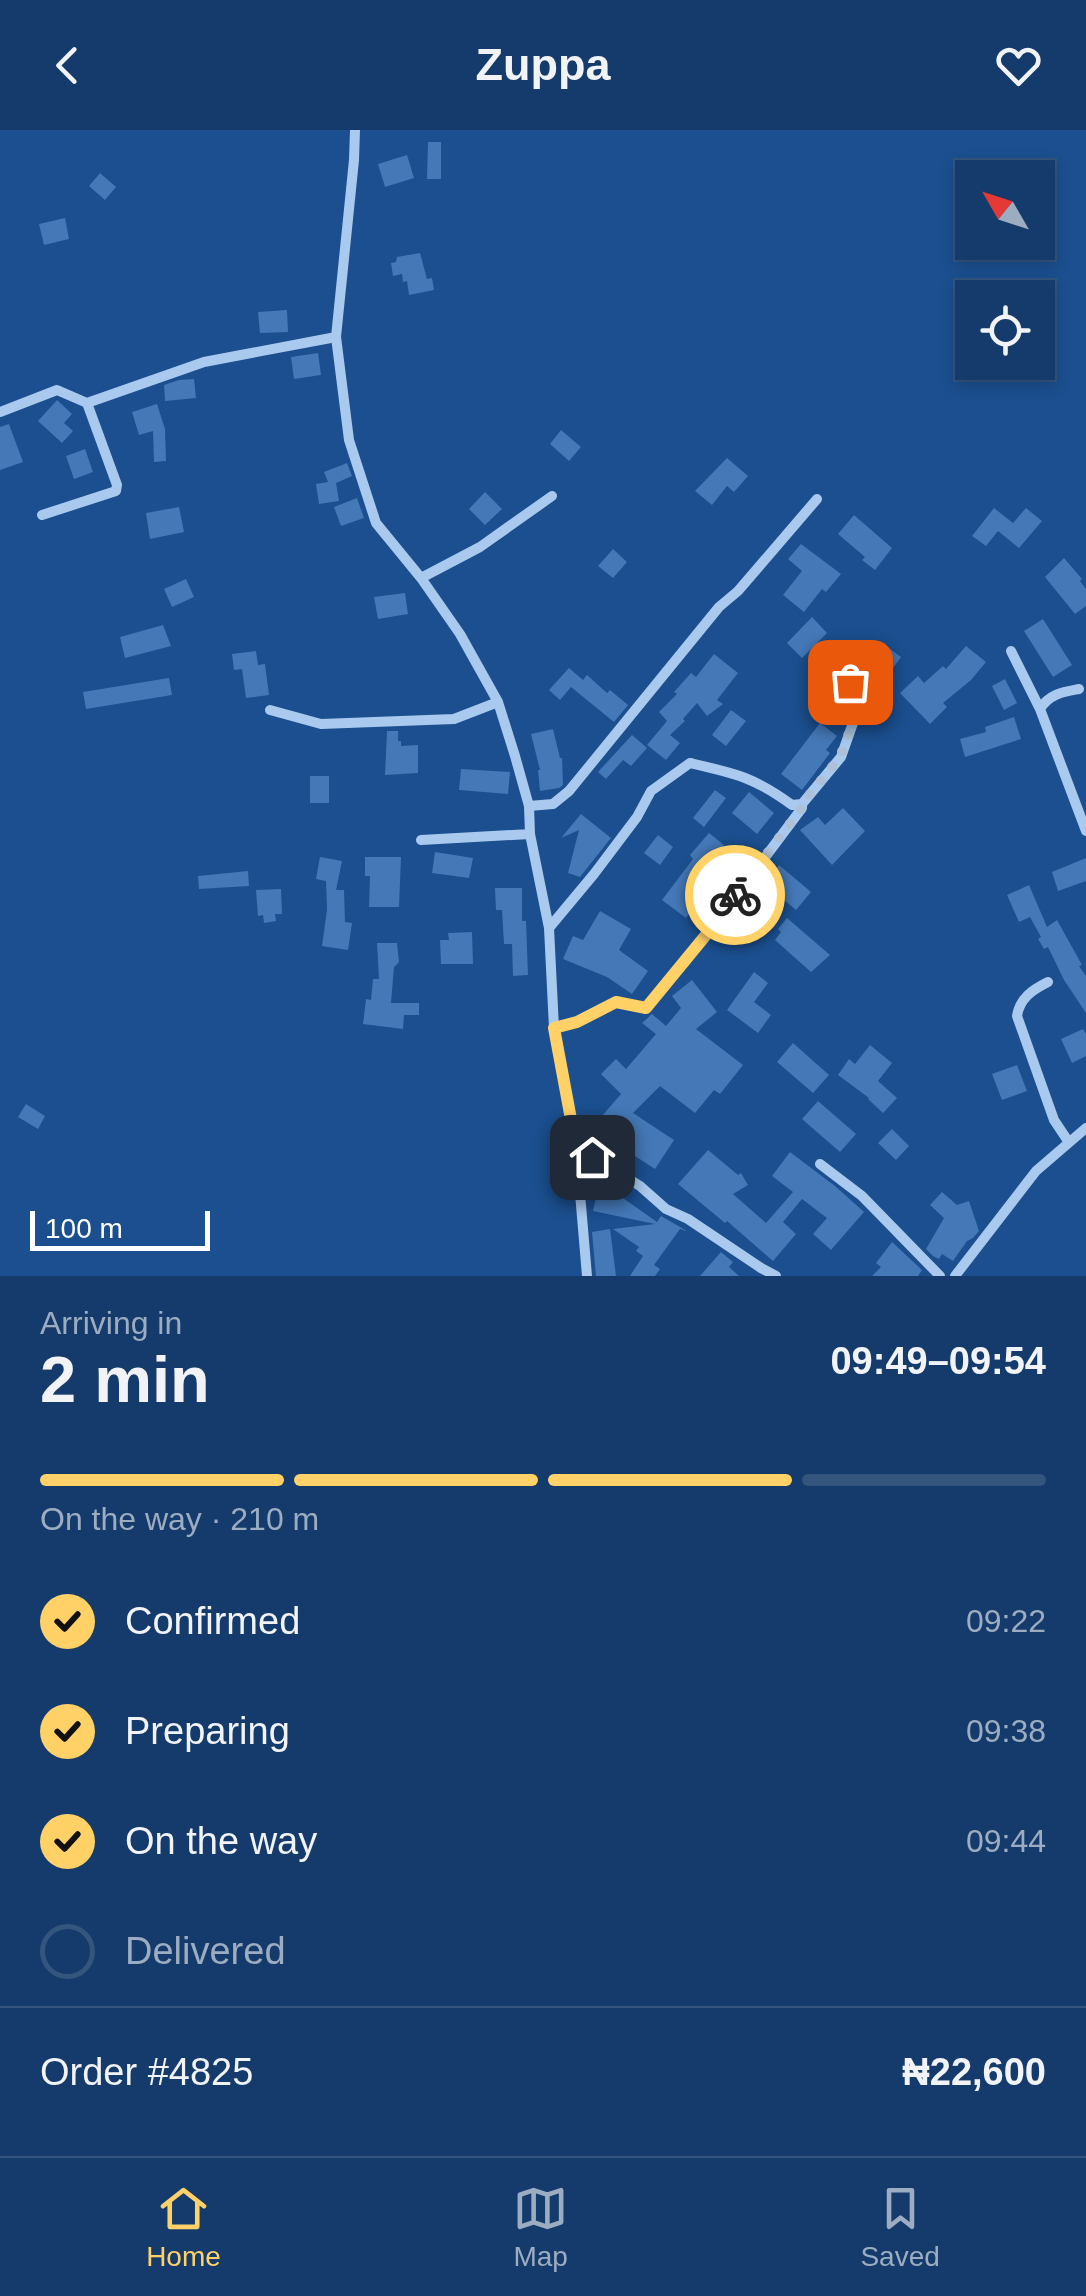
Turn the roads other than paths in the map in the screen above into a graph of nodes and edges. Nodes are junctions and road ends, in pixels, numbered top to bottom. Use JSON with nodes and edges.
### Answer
{"nodes":[{"id":1,"x":355,"y":130,"type":"edge"},
{"id":2,"x":336,"y":337,"type":"junction"},
{"id":3,"x":87,"y":403,"type":"junction"},
{"id":4,"x":0,"y":412,"type":"edge"},
{"id":5,"x":552,"y":496,"type":"dead end"},
{"id":6,"x":818,"y":500,"type":"dead end"},
{"id":7,"x":42,"y":515,"type":"dead end"},
{"id":8,"x":421,"y":578,"type":"junction"},
{"id":9,"x":1011,"y":651,"type":"dead end"},
{"id":10,"x":850,"y":682,"type":"dead end"},
{"id":11,"x":1080,"y":689,"type":"dead end"},
{"id":12,"x":498,"y":702,"type":"junction"},
{"id":13,"x":1040,"y":708,"type":"junction"},
{"id":14,"x":270,"y":710,"type":"dead end"},
{"id":15,"x":802,"y":804,"type":"junction"},
{"id":16,"x":530,"y":806,"type":"junction"},
{"id":17,"x":1086,"y":831,"type":"edge"},
{"id":18,"x":530,"y":834,"type":"junction"},
{"id":19,"x":421,"y":840,"type":"dead end"},
{"id":20,"x":549,"y":928,"type":"junction"},
{"id":21,"x":1048,"y":982,"type":"dead end"},
{"id":22,"x":554,"y":1028,"type":"junction"},
{"id":23,"x":1086,"y":1128,"type":"edge"},
{"id":24,"x":1068,"y":1141,"type":"junction"},
{"id":25,"x":576,"y":1146,"type":"junction"},
{"id":26,"x":820,"y":1164,"type":"dead end"},
{"id":27,"x":586,"y":1276,"type":"edge"},
{"id":28,"x":776,"y":1276,"type":"edge"},
{"id":29,"x":940,"y":1276,"type":"edge"},
{"id":30,"x":955,"y":1276,"type":"edge"}],
"edges":[{"from":1,"to":2,"type":"street"},
{"from":2,"to":3,"type":"street"},
{"from":2,"to":8,"type":"street"},
{"from":3,"to":4,"type":"street"},
{"from":3,"to":7,"type":"street"},
{"from":5,"to":8,"type":"street"},
{"from":6,"to":16,"type":"street"},
{"from":8,"to":12,"type":"street"},
{"from":9,"to":13,"type":"street"},
{"from":10,"to":15,"type":"street"},
{"from":11,"to":13,"type":"street"},
{"from":12,"to":14,"type":"street"},
{"from":12,"to":16,"type":"street"},
{"from":13,"to":17,"type":"street"},
{"from":15,"to":20,"type":"street"},
{"from":15,"to":22,"type":"street"},
{"from":16,"to":18,"type":"street"},
{"from":18,"to":19,"type":"street"},
{"from":18,"to":20,"type":"street"},
{"from":20,"to":22,"type":"street"},
{"from":21,"to":24,"type":"street"},
{"from":22,"to":25,"type":"street"},
{"from":23,"to":24,"type":"street"},
{"from":24,"to":30,"type":"street"},
{"from":25,"to":27,"type":"street"},
{"from":25,"to":28,"type":"street"},
{"from":26,"to":29,"type":"street"}]}
